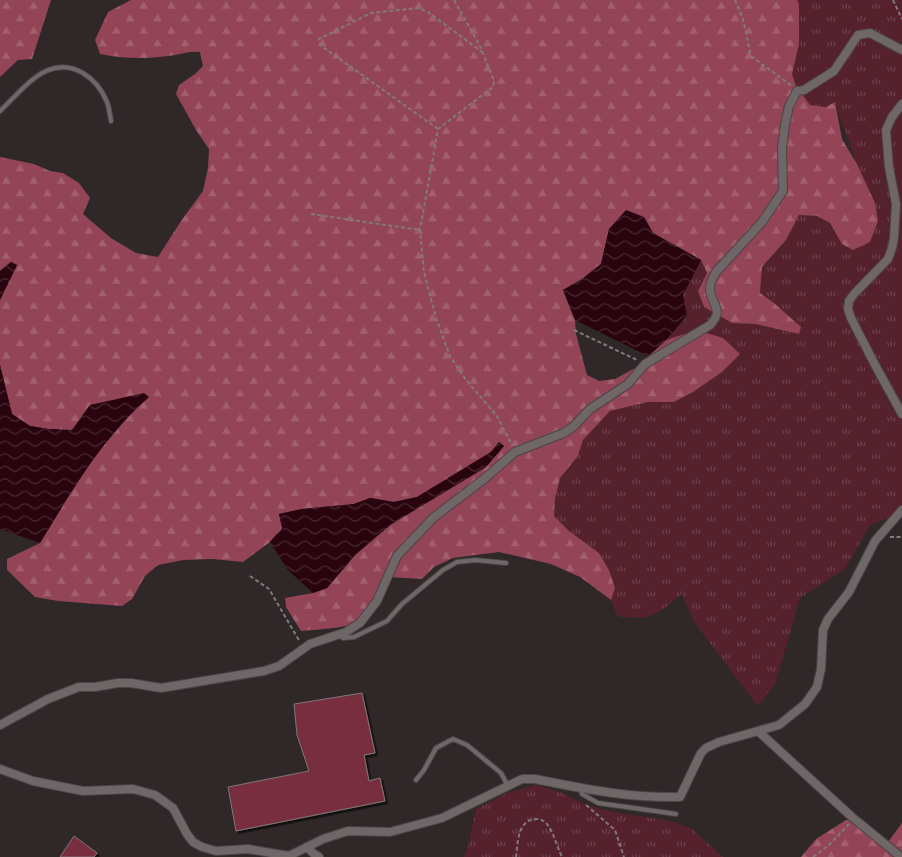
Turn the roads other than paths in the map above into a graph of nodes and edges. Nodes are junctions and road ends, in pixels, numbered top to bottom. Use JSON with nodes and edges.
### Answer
{"nodes":[{"id":1,"x":902,"y":50,"type":"edge"},
{"id":2,"x":902,"y":104,"type":"edge"},
{"id":3,"x":0,"y":112,"type":"edge"},
{"id":4,"x":110,"y":121,"type":"dead end"},
{"id":5,"x":902,"y":414,"type":"edge"},
{"id":6,"x":902,"y":510,"type":"edge"},
{"id":7,"x":506,"y":563,"type":"dead end"},
{"id":8,"x":339,"y":634,"type":"junction"},
{"id":9,"x":0,"y":725,"type":"edge"},
{"id":10,"x":759,"y":732,"type":"junction"},
{"id":11,"x":0,"y":769,"type":"edge"},
{"id":12,"x":416,"y":780,"type":"dead end"},
{"id":13,"x":508,"y":786,"type":"junction"},
{"id":14,"x":581,"y":788,"type":"junction"},
{"id":15,"x":676,"y":814,"type":"dead end"},
{"id":16,"x":307,"y":847,"type":"junction"},
{"id":17,"x":320,"y":857,"type":"edge"},
{"id":18,"x":901,"y":857,"type":"edge"}],
"edges":[{"from":1,"to":8,"type":"street"},
{"from":2,"to":5,"type":"street"},
{"from":3,"to":4,"type":"lane"},
{"from":6,"to":10,"type":"street"},
{"from":7,"to":8,"type":"lane"},
{"from":8,"to":9,"type":"street"},
{"from":10,"to":14,"type":"street"},
{"from":10,"to":18,"type":"street"},
{"from":11,"to":16,"type":"street"},
{"from":12,"to":13,"type":"lane"},
{"from":13,"to":14,"type":"street"},
{"from":13,"to":16,"type":"street"},
{"from":14,"to":15,"type":"lane"},
{"from":16,"to":17,"type":"street"}]}
